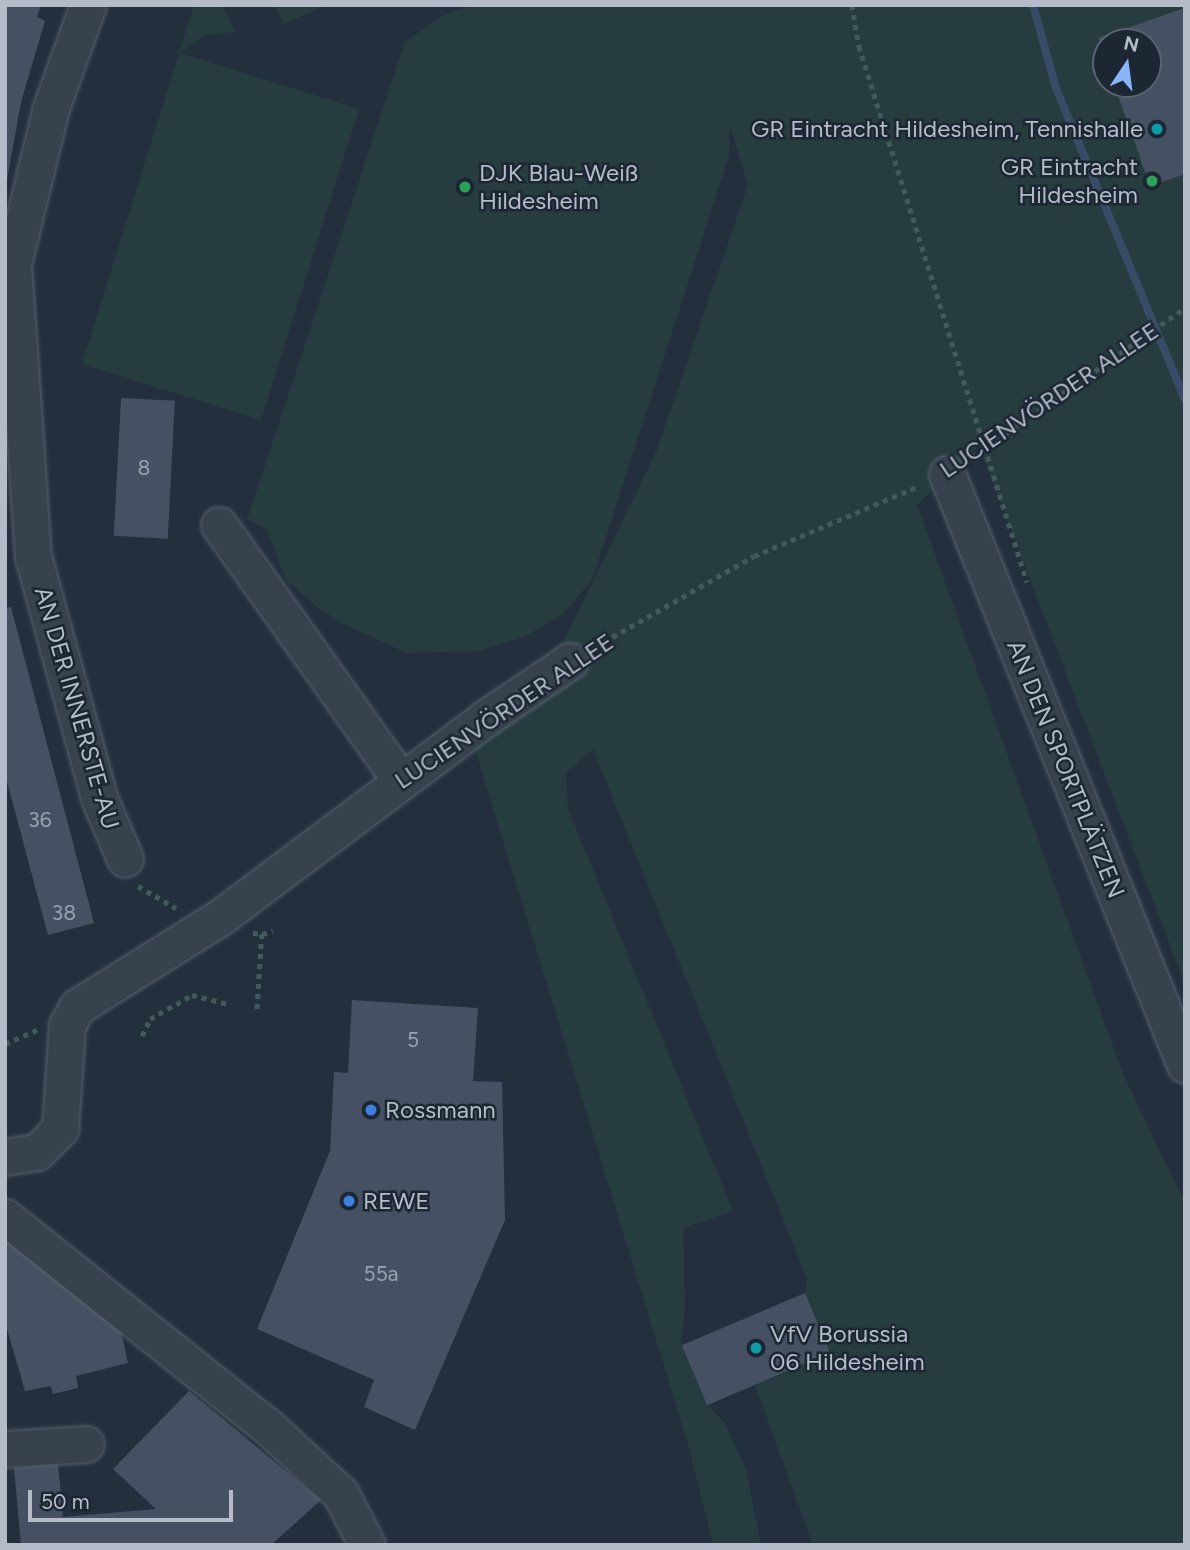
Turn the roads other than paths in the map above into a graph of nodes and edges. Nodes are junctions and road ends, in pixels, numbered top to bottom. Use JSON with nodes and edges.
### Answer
{"nodes":[{"id":1,"x":88,"y":5,"type":"edge"},
{"id":2,"x":947,"y":474,"type":"road end"},
{"id":3,"x":219,"y":524,"type":"dead end"},
{"id":4,"x":19,"y":555,"type":"edge"},
{"id":5,"x":570,"y":661,"type":"road end"},
{"id":6,"x":401,"y":781,"type":"junction"},
{"id":7,"x":131,"y":872,"type":"road end"},
{"id":8,"x":1185,"y":1065,"type":"edge"},
{"id":9,"x":5,"y":1157,"type":"edge"},
{"id":10,"x":5,"y":1217,"type":"edge"},
{"id":11,"x":86,"y":1444,"type":"dead end"},
{"id":12,"x":5,"y":1449,"type":"edge"},
{"id":13,"x":367,"y":1545,"type":"edge"}],
"edges":[{"from":1,"to":4,"type":"street","name":"AN DER INNERSTE-AU"},
{"from":2,"to":8,"type":"street","name":"AN DEN SPORTPLÄTZEN"},
{"from":3,"to":6,"type":"street"},
{"from":4,"to":7,"type":"street","name":"AN DER INNERSTE-AU"},
{"from":5,"to":6,"type":"street","name":"LUCIENVÖRDER ALLEE"},
{"from":6,"to":9,"type":"street","name":"LUCIENVÖRDER ALLEE"},
{"from":10,"to":13,"type":"street"},
{"from":11,"to":12,"type":"street"}]}
